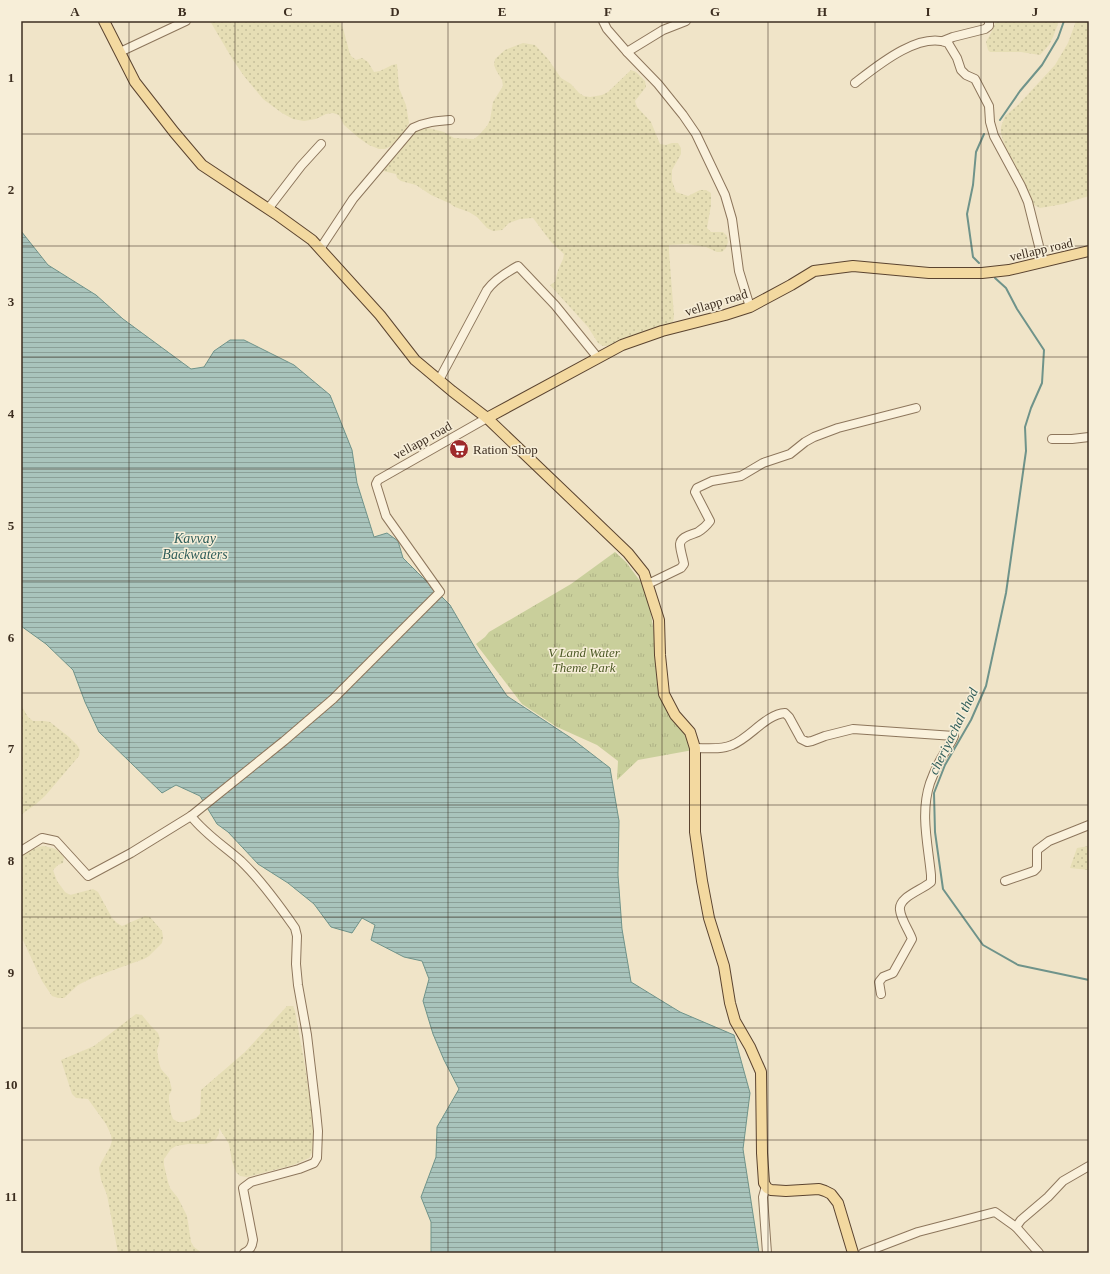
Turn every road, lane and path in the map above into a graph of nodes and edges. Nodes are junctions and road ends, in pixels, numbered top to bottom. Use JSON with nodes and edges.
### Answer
{"nodes":[{"id":1,"x":104,"y":21,"type":"edge"},
{"id":2,"x":186,"y":21,"type":"edge"},
{"id":3,"x":603,"y":21,"type":"edge"},
{"id":4,"x":686,"y":21,"type":"edge"},
{"id":5,"x":989,"y":21,"type":"edge"},
{"id":6,"x":944,"y":41,"type":"junction"},
{"id":7,"x":120,"y":52,"type":"junction"},
{"id":8,"x":627,"y":52,"type":"junction"},
{"id":9,"x":855,"y":83,"type":"dead end"},
{"id":10,"x":450,"y":120,"type":"dead end"},
{"id":11,"x":321,"y":144,"type":"dead end"},
{"id":12,"x":268,"y":209,"type":"junction"},
{"id":13,"x":320,"y":249,"type":"junction"},
{"id":14,"x":1089,"y":251,"type":"edge"},
{"id":15,"x":1043,"y":262,"type":"junction"},
{"id":16,"x":750,"y":307,"type":"junction"},
{"id":17,"x":598,"y":358,"type":"junction"},
{"id":18,"x":439,"y":380,"type":"junction"},
{"id":19,"x":916,"y":408,"type":"dead end"},
{"id":20,"x":487,"y":418,"type":"junction"},
{"id":21,"x":1089,"y":437,"type":"edge"},
{"id":22,"x":1052,"y":439,"type":"dead end"},
{"id":23,"x":648,"y":584,"type":"junction"},
{"id":24,"x":695,"y":748,"type":"junction"},
{"id":25,"x":191,"y":816,"type":"junction"},
{"id":26,"x":1089,"y":824,"type":"edge"},
{"id":27,"x":21,"y":850,"type":"edge"},
{"id":28,"x":1005,"y":881,"type":"dead end"},
{"id":29,"x":881,"y":994,"type":"dead end"},
{"id":30,"x":1089,"y":1166,"type":"edge"},
{"id":31,"x":766,"y":1186,"type":"junction"},
{"id":32,"x":1016,"y":1227,"type":"junction"},
{"id":33,"x":244,"y":1253,"type":"edge"},
{"id":34,"x":767,"y":1253,"type":"edge"},
{"id":35,"x":853,"y":1253,"type":"edge"},
{"id":36,"x":863,"y":1253,"type":"edge"},
{"id":37,"x":1039,"y":1253,"type":"edge"}],
"edges":[{"from":1,"to":7,"type":"main road"},
{"from":2,"to":7,"type":"street"},
{"from":3,"to":8,"type":"street"},
{"from":4,"to":8,"type":"street"},
{"from":5,"to":6,"type":"street"},
{"from":6,"to":9,"type":"street"},
{"from":6,"to":15,"type":"street"},
{"from":7,"to":12,"type":"main road"},
{"from":8,"to":16,"type":"street"},
{"from":10,"to":13,"type":"street"},
{"from":11,"to":12,"type":"street"},
{"from":12,"to":13,"type":"main road"},
{"from":13,"to":18,"type":"main road"},
{"from":14,"to":15,"type":"main road","name":"vellapp road"},
{"from":15,"to":16,"type":"main road","name":"vellapp road"},
{"from":16,"to":17,"type":"main road","name":"vellapp road"},
{"from":17,"to":18,"type":"street"},
{"from":17,"to":20,"type":"main road","name":"vellapp road"},
{"from":18,"to":20,"type":"main road"},
{"from":19,"to":23,"type":"street"},
{"from":20,"to":23,"type":"main road"},
{"from":20,"to":25,"type":"street","name":"vellapp road"},
{"from":21,"to":22,"type":"street"},
{"from":23,"to":24,"type":"main road"},
{"from":24,"to":29,"type":"street"},
{"from":24,"to":31,"type":"main road"},
{"from":25,"to":27,"type":"street"},
{"from":25,"to":33,"type":"street"},
{"from":26,"to":28,"type":"street"},
{"from":30,"to":32,"type":"street"},
{"from":31,"to":34,"type":"street"},
{"from":31,"to":35,"type":"main road"},
{"from":32,"to":36,"type":"street"},
{"from":32,"to":37,"type":"street"}]}
